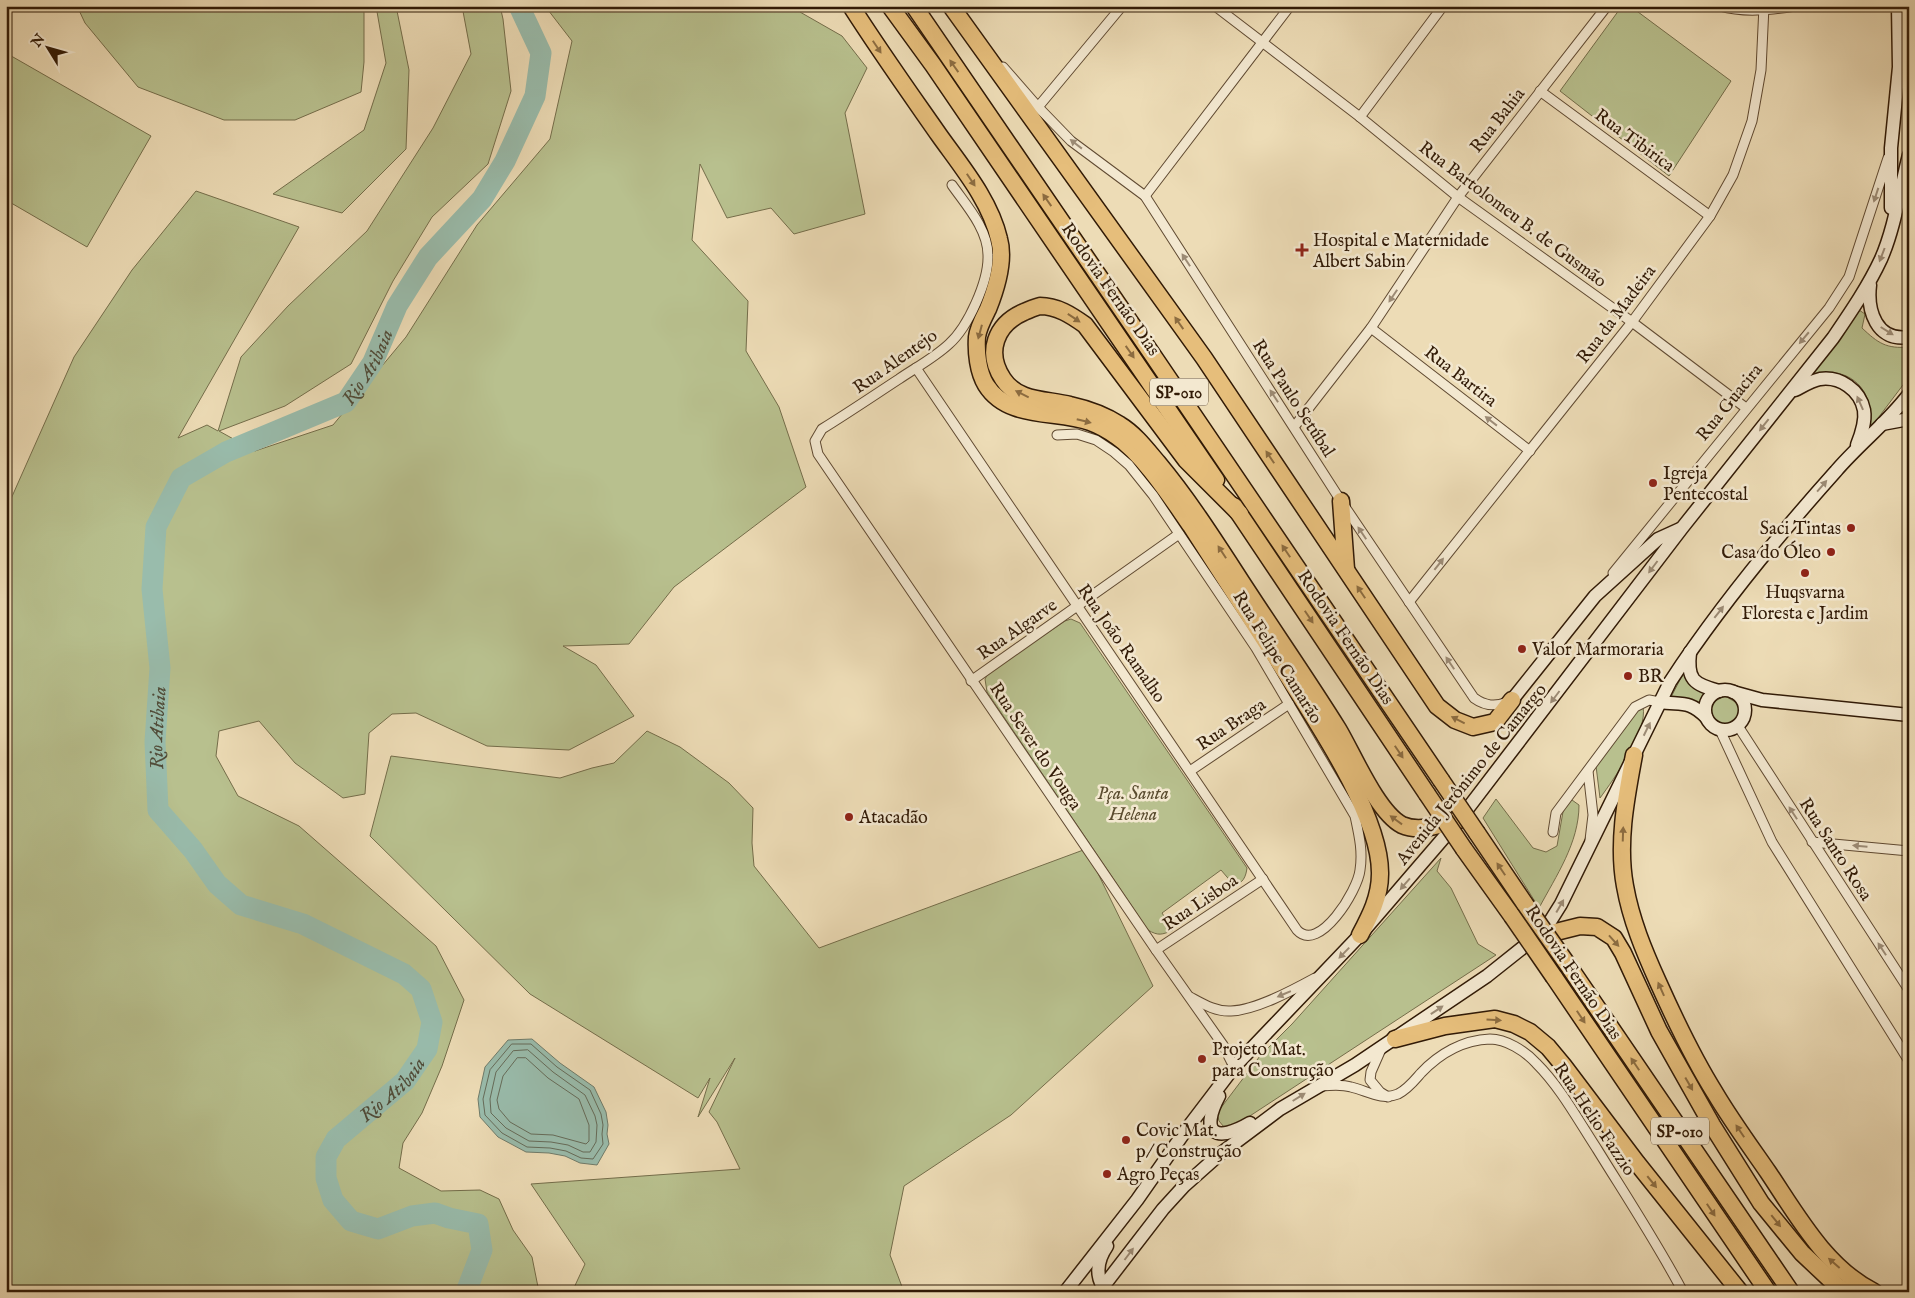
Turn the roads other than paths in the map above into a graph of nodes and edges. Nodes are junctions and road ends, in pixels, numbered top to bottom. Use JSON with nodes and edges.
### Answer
{"nodes":[{"id":1,"x":851,"y":6,"type":"edge"},
{"id":2,"x":890,"y":6,"type":"edge"},
{"id":3,"x":914,"y":6,"type":"edge"},
{"id":4,"x":1122,"y":6,"type":"edge"},
{"id":5,"x":1215,"y":6,"type":"edge"},
{"id":6,"x":1290,"y":6,"type":"edge"},
{"id":7,"x":1443,"y":6,"type":"edge"},
{"id":8,"x":1606,"y":6,"type":"edge"},
{"id":9,"x":1720,"y":6,"type":"edge"},
{"id":10,"x":1795,"y":6,"type":"edge"},
{"id":11,"x":1898,"y":6,"type":"edge"},
{"id":12,"x":1764,"y":8,"type":"edge"},
{"id":13,"x":954,"y":9,"type":"edge"},
{"id":14,"x":1262,"y":43,"type":"junction"},
{"id":15,"x":1540,"y":91,"type":"junction"},
{"id":16,"x":1038,"y":107,"type":"junction"},
{"id":17,"x":1360,"y":117,"type":"junction"},
{"id":18,"x":1891,"y":148,"type":"junction"},
{"id":19,"x":1909,"y":155,"type":"edge"},
{"id":20,"x":952,"y":185,"type":"dead end"},
{"id":21,"x":1145,"y":196,"type":"junction"},
{"id":22,"x":1458,"y":197,"type":"junction"},
{"id":23,"x":1710,"y":216,"type":"junction"},
{"id":24,"x":1890,"y":230,"type":"junction"},
{"id":25,"x":1870,"y":280,"type":"junction"},
{"id":26,"x":1632,"y":322,"type":"junction"},
{"id":27,"x":1372,"y":328,"type":"junction"},
{"id":28,"x":1909,"y":337,"type":"edge"},
{"id":29,"x":916,"y":368,"type":"junction"},
{"id":30,"x":1788,"y":394,"type":"junction"},
{"id":31,"x":1909,"y":394,"type":"edge"},
{"id":32,"x":1746,"y":408,"type":"junction"},
{"id":33,"x":1909,"y":420,"type":"edge"},
{"id":34,"x":1882,"y":424,"type":"junction"},
{"id":35,"x":1294,"y":427,"type":"junction"},
{"id":36,"x":1056,"y":435,"type":"dead end"},
{"id":37,"x":815,"y":442,"type":"joint"},
{"id":38,"x":1855,"y":450,"type":"junction"},
{"id":39,"x":1530,"y":451,"type":"junction"},
{"id":40,"x":1341,"y":501,"type":"junction"},
{"id":41,"x":1240,"y":514,"type":"junction"},
{"id":42,"x":1682,"y":528,"type":"junction"},
{"id":43,"x":1179,"y":534,"type":"junction"},
{"id":44,"x":1346,"y":571,"type":"junction"},
{"id":45,"x":1595,"y":596,"type":"junction"},
{"id":46,"x":1409,"y":602,"type":"junction"},
{"id":47,"x":1077,"y":607,"type":"junction"},
{"id":48,"x":1690,"y":651,"type":"junction"},
{"id":49,"x":972,"y":681,"type":"junction"},
{"id":50,"x":1719,"y":691,"type":"junction"},
{"id":51,"x":1733,"y":692,"type":"junction"},
{"id":52,"x":1512,"y":700,"type":"junction"},
{"id":53,"x":1762,"y":700,"type":"junction"},
{"id":54,"x":1660,"y":702,"type":"junction"},
{"id":55,"x":1289,"y":704,"type":"junction"},
{"id":56,"x":1745,"y":715,"type":"junction"},
{"id":57,"x":1909,"y":715,"type":"edge"},
{"id":58,"x":1706,"y":717,"type":"junction"},
{"id":59,"x":1738,"y":726,"type":"junction"},
{"id":60,"x":1720,"y":730,"type":"junction"},
{"id":61,"x":1634,"y":755,"type":"junction"},
{"id":62,"x":1190,"y":771,"type":"junction"},
{"id":63,"x":1588,"y":771,"type":"junction"},
{"id":64,"x":1459,"y":820,"type":"junction"},
{"id":65,"x":1553,"y":832,"type":"dead end"},
{"id":66,"x":1812,"y":842,"type":"junction"},
{"id":67,"x":1590,"y":845,"type":"junction"},
{"id":68,"x":1909,"y":851,"type":"edge"},
{"id":69,"x":1263,"y":879,"type":"junction"},
{"id":70,"x":1303,"y":935,"type":"joint"},
{"id":71,"x":1360,"y":935,"type":"junction"},
{"id":72,"x":1536,"y":937,"type":"junction"},
{"id":73,"x":1156,"y":950,"type":"junction"},
{"id":74,"x":1327,"y":970,"type":"junction"},
{"id":75,"x":1909,"y":990,"type":"edge"},
{"id":76,"x":1186,"y":994,"type":"junction"},
{"id":77,"x":1388,"y":1043,"type":"junction"},
{"id":78,"x":1909,"y":1060,"type":"edge"},
{"id":79,"x":1232,"y":1070,"type":"junction"},
{"id":80,"x":1316,"y":1087,"type":"junction"},
{"id":81,"x":1388,"y":1097,"type":"junction"},
{"id":82,"x":1280,"y":1109,"type":"junction"},
{"id":83,"x":1722,"y":1193,"type":"junction"},
{"id":84,"x":1136,"y":1200,"type":"junction"},
{"id":85,"x":1101,"y":1289,"type":"edge"},
{"id":86,"x":1065,"y":1292,"type":"edge"},
{"id":87,"x":1683,"y":1292,"type":"edge"},
{"id":88,"x":1740,"y":1292,"type":"edge"},
{"id":89,"x":1768,"y":1292,"type":"edge"},
{"id":90,"x":1791,"y":1292,"type":"edge"},
{"id":91,"x":1798,"y":1292,"type":"edge"},
{"id":92,"x":1846,"y":1292,"type":"edge"},
{"id":93,"x":1874,"y":1292,"type":"edge"}],
"edges":[{"from":1,"to":71,"type":"highway","one_way":true},
{"from":2,"to":41,"type":"highway","name":"Rodovia Fernão Dias","number":"SP-010","one_way":true},
{"from":83,"to":3,"type":"highway","name":"Rodovia Fernão Dias","number":"SP-010","one_way":true,"bridge":true},
{"from":4,"to":16,"type":"street"},
{"from":5,"to":14,"type":"street","name":"Rua Bartolomeu B. de Gusmão"},
{"from":6,"to":14,"type":"street"},
{"from":7,"to":17,"type":"street"},
{"from":8,"to":15,"type":"street","name":"Rua Bahia"},
{"from":9,"to":12,"type":"street"},
{"from":10,"to":12,"type":"street"},
{"from":11,"to":18,"type":"main road","name":"Avenida Jerônimo de Camargo"},
{"from":12,"to":23,"type":"street","name":"Rua da Madeira"},
{"from":13,"to":16,"type":"street","name":"Rua Paulo Setúbal"},
{"from":44,"to":13,"type":"highway","one_way":true},
{"from":14,"to":17,"type":"street","name":"Rua Bartolomeu B. de Gusmão"},
{"from":14,"to":21,"type":"street"},
{"from":15,"to":22,"type":"street","name":"Rua Bahia"},
{"from":15,"to":23,"type":"street","name":"Rua Tibirica"},
{"from":21,"to":16,"type":"street","name":"Rua Paulo Setúbal","one_way":true},
{"from":17,"to":22,"type":"street","name":"Rua Bartolomeu B. de Gusmão"},
{"from":18,"to":24,"type":"main road","name":"Avenida Jerônimo de Camargo"},
{"from":18,"to":32,"type":"street","name":"Rua Guacira","one_way":true},
{"from":19,"to":24,"type":"main road","name":"Avenida Jerônimo de Camargo"},
{"from":20,"to":29,"type":"street","name":"Rua Alentejo"},
{"from":35,"to":21,"type":"street","name":"Rua Paulo Setúbal","one_way":true},
{"from":22,"to":26,"type":"street","name":"Rua Bartolomeu B. de Gusmão"},
{"from":22,"to":27,"type":"street","name":"Rua Bahia","one_way":true},
{"from":23,"to":26,"type":"street","name":"Rua da Madeira"},
{"from":24,"to":25,"type":"main road","name":"Avenida Jerônimo de Camargo","one_way":true},
{"from":25,"to":28,"type":"main road","one_way":true},
{"from":25,"to":30,"type":"main road","name":"Avenida Jerônimo de Camargo"},
{"from":26,"to":32,"type":"street","name":"Rua Bartolomeu B. de Gusmão"},
{"from":26,"to":39,"type":"street","name":"Rua da Madeira"},
{"from":27,"to":35,"type":"street","name":"Rua Bahia"},
{"from":39,"to":27,"type":"street","name":"Rua Bartira","one_way":true},
{"from":29,"to":37,"type":"street","name":"Rua Alentejo"},
{"from":29,"to":47,"type":"street","name":"Rua João Ramalho"},
{"from":38,"to":30,"type":"main road","one_way":true},
{"from":30,"to":42,"type":"main road","name":"Avenida Jerônimo de Camargo","one_way":true},
{"from":31,"to":34,"type":"main road"},
{"from":32,"to":45,"type":"street","name":"Rua Guacira"},
{"from":33,"to":34,"type":"main road"},
{"from":34,"to":38,"type":"main road"},
{"from":35,"to":40,"type":"street","name":"Rua Paulo Setúbal"},
{"from":36,"to":43,"type":"street","name":"Rua Felipe Camarão"},
{"from":37,"to":49,"type":"street","name":"Rua Sever do Vouga"},
{"from":48,"to":38,"type":"main road","one_way":true},
{"from":46,"to":39,"type":"street","name":"Rua da Madeira","one_way":true},
{"from":40,"to":44,"type":"highway"},
{"from":46,"to":40,"type":"street","name":"Rua Paulo Setúbal","one_way":true},
{"from":64,"to":41,"type":"highway","one_way":true},
{"from":41,"to":89,"type":"highway","name":"Rodovia Fernão Dias","number":"SP-010","one_way":true,"bridge":true},
{"from":42,"to":45,"type":"main road"},
{"from":42,"to":64,"type":"main road","name":"Avenida Jerônimo de Camargo","one_way":true},
{"from":43,"to":47,"type":"street","name":"Rua Algarve"},
{"from":43,"to":55,"type":"street","name":"Rua Felipe Camarão"},
{"from":52,"to":44,"type":"highway","one_way":true},
{"from":45,"to":52,"type":"main road","name":"Rua Guacira"},
{"from":52,"to":46,"type":"street","name":"Rua Paulo Setúbal","one_way":true},
{"from":47,"to":49,"type":"street","name":"Rua Algarve"},
{"from":47,"to":62,"type":"street","name":"Rua João Ramalho"},
{"from":48,"to":50,"type":"main road"},
{"from":48,"to":54,"type":"main road"},
{"from":49,"to":73,"type":"street","name":"Rua Sever do Vouga"},
{"from":50,"to":51,"type":"main road"},
{"from":50,"to":58,"type":"main road"},
{"from":51,"to":53,"type":"main road"},
{"from":51,"to":56,"type":"main road"},
{"from":53,"to":56,"type":"main road"},
{"from":53,"to":57,"type":"main road"},
{"from":54,"to":58,"type":"main road"},
{"from":61,"to":54,"type":"main road","one_way":true},
{"from":54,"to":63,"type":"street"},
{"from":55,"to":62,"type":"street","name":"Rua Braga"},
{"from":55,"to":70,"type":"street","name":"Rua Felipe Camarão"},
{"from":56,"to":59,"type":"main road"},
{"from":58,"to":60,"type":"main road"},
{"from":59,"to":60,"type":"main road"},
{"from":66,"to":59,"type":"street","name":"Rua Santo Rosa","one_way":true},
{"from":60,"to":78,"type":"street"},
{"from":61,"to":67,"type":"main road"},
{"from":93,"to":61,"type":"highway","one_way":true},
{"from":62,"to":69,"type":"street","name":"Rua João Ramalho"},
{"from":63,"to":65,"type":"street"},
{"from":63,"to":67,"type":"street"},
{"from":64,"to":71,"type":"main road","name":"Avenida Jerônimo de Camargo","one_way":true},
{"from":68,"to":66,"type":"street","one_way":true},
{"from":75,"to":66,"type":"street","name":"Rua Santo Rosa","one_way":true},
{"from":72,"to":67,"type":"main road","one_way":true},
{"from":69,"to":70,"type":"street","name":"Rua João Ramalho"},
{"from":69,"to":73,"type":"street","name":"Rua Lisboa"},
{"from":71,"to":74,"type":"main road","name":"Avenida Jerônimo de Camargo","one_way":true},
{"from":77,"to":72,"type":"main road","one_way":true},
{"from":72,"to":92,"type":"highway","one_way":true},
{"from":73,"to":76,"type":"street","name":"Rua Sever do Vouga"},
{"from":74,"to":76,"type":"street","one_way":true},
{"from":74,"to":79,"type":"main road","name":"Avenida Jerônimo de Camargo"},
{"from":76,"to":79,"type":"street","name":"Rua Sever do Vouga"},
{"from":77,"to":80,"type":"main road"},
{"from":77,"to":81,"type":"street"},
{"from":77,"to":88,"type":"highway","one_way":true},
{"from":79,"to":82,"type":"main road"},
{"from":79,"to":84,"type":"main road","name":"Avenida Jerônimo de Camargo"},
{"from":80,"to":81,"type":"street"},
{"from":82,"to":80,"type":"main road","one_way":true},
{"from":81,"to":87,"type":"street","name":"Rua Helio Fazzio"},
{"from":85,"to":82,"type":"main road","one_way":true},
{"from":83,"to":90,"type":"highway","name":"Rodovia Fernão Dias","number":"SP-010"},
{"from":83,"to":91,"type":"highway"},
{"from":84,"to":85,"type":"main road"},
{"from":84,"to":86,"type":"main road","name":"Avenida Jerônimo de Camargo"}]}
